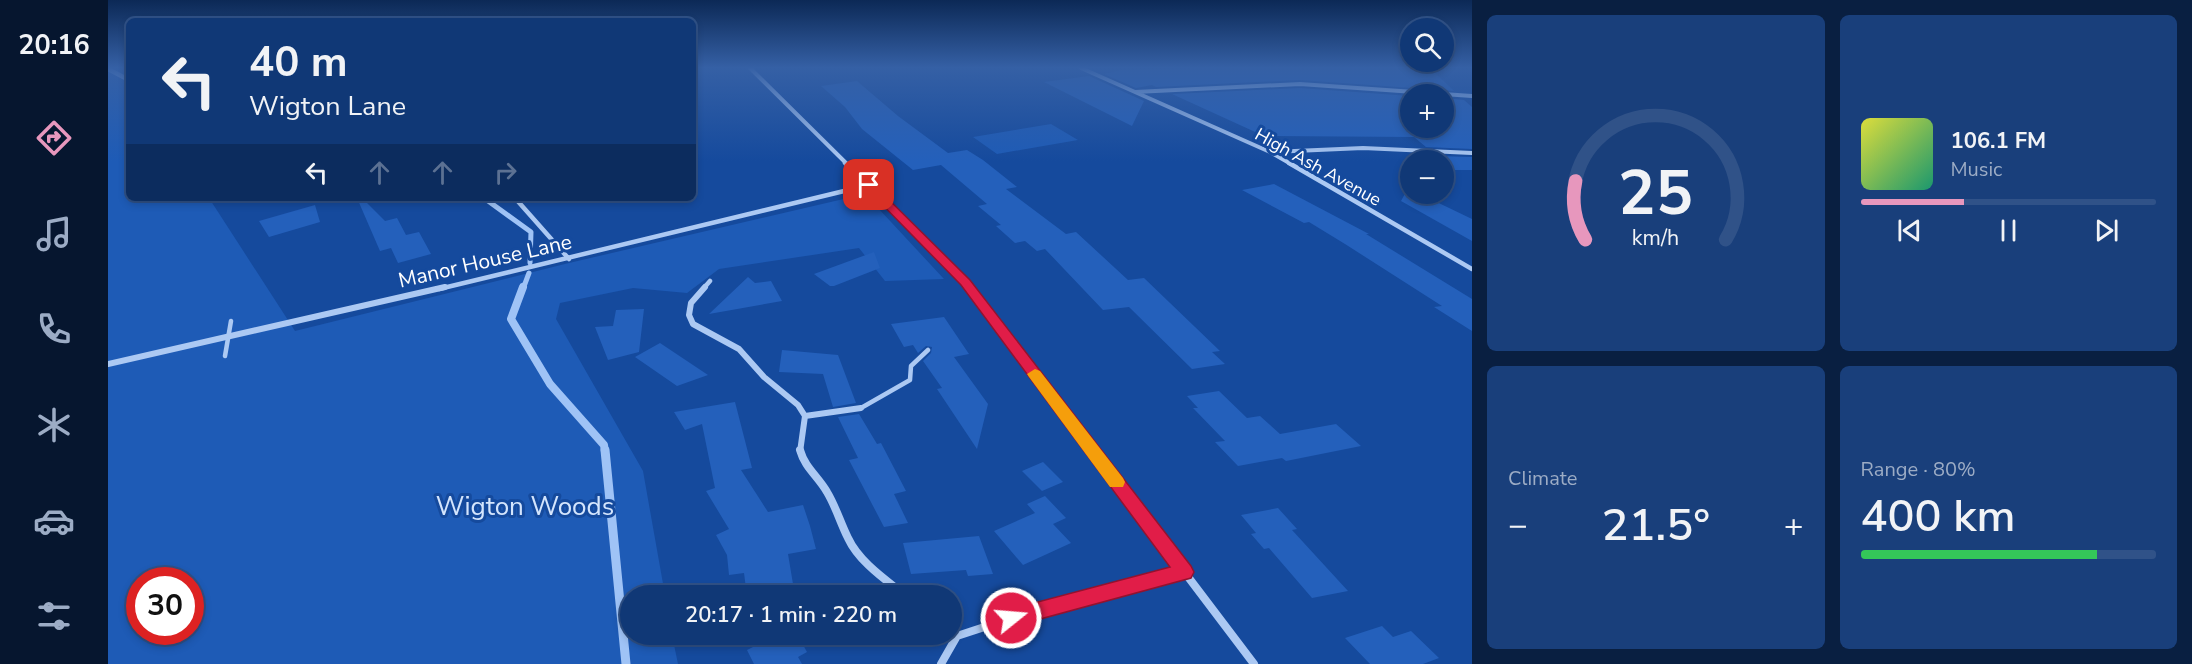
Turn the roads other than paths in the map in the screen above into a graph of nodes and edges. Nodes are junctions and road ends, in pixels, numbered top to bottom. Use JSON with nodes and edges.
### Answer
{"nodes":[{"id":1,"x":782,"y":99,"type":"edge"},
{"id":2,"x":1150,"y":99,"type":"edge"},
{"id":3,"x":1270,"y":152,"type":"junction"},
{"id":4,"x":1472,"y":153,"type":"edge"},
{"id":5,"x":869,"y":185,"type":"junction"},
{"id":6,"x":518,"y":201,"type":"edge"},
{"id":7,"x":569,"y":259,"type":"junction"},
{"id":8,"x":1472,"y":269,"type":"edge"},
{"id":9,"x":710,"y":281,"type":"dead end"},
{"id":10,"x":231,"y":321,"type":"dead end"},
{"id":11,"x":232,"y":334,"type":"junction"},
{"id":12,"x":928,"y":350,"type":"dead end"},
{"id":13,"x":225,"y":356,"type":"dead end"},
{"id":14,"x":108,"y":364,"type":"edge"},
{"id":15,"x":861,"y":408,"type":"joint"},
{"id":16,"x":805,"y":416,"type":"junction"},
{"id":17,"x":1184,"y":572,"type":"junction"},
{"id":18,"x":893,"y":585,"type":"edge"},
{"id":19,"x":962,"y":631,"type":"edge"},
{"id":20,"x":949,"y":645,"type":"edge"},
{"id":21,"x":941,"y":664,"type":"edge"},
{"id":22,"x":1254,"y":664,"type":"edge"}],
"edges":[{"from":1,"to":5,"type":"street"},
{"from":2,"to":3,"type":"street","name":"High Ash Avenue"},
{"from":3,"to":4,"type":"street"},
{"from":3,"to":8,"type":"street","name":"High Ash Avenue"},
{"from":5,"to":7,"type":"street","name":"Manor House Lane"},
{"from":5,"to":17,"type":"street"},
{"from":6,"to":7,"type":"street"},
{"from":7,"to":11,"type":"street","name":"Manor House Lane"},
{"from":9,"to":16,"type":"street"},
{"from":10,"to":11,"type":"lane"},
{"from":11,"to":13,"type":"lane"},
{"from":11,"to":14,"type":"street","name":"Manor House Lane"},
{"from":12,"to":15,"type":"lane"},
{"from":15,"to":16,"type":"street"},
{"from":16,"to":18,"type":"street"},
{"from":17,"to":19,"type":"street"},
{"from":17,"to":22,"type":"street"},
{"from":20,"to":21,"type":"street"}]}
